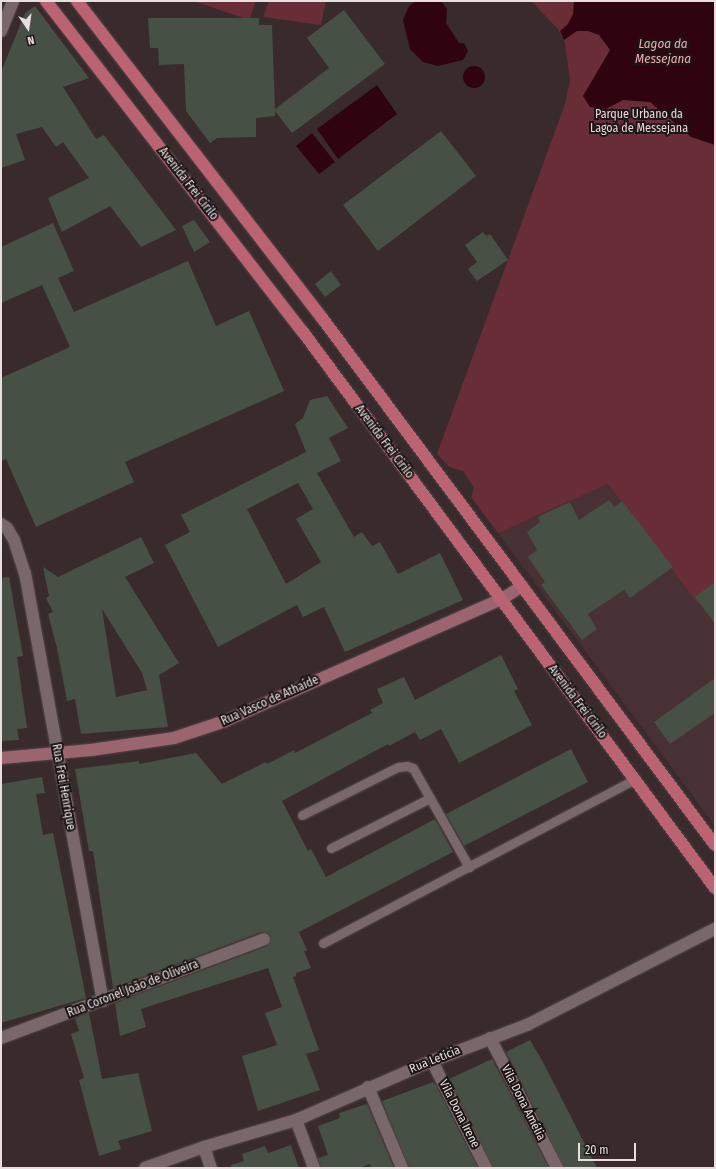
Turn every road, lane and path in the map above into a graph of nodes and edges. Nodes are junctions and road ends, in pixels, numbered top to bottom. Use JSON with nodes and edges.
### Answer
{"nodes":[{"id":1,"x":13,"y":1,"type":"edge"},
{"id":2,"x":46,"y":1,"type":"edge"},
{"id":3,"x":77,"y":1,"type":"edge"},
{"id":4,"x":1,"y":31,"type":"edge"},
{"id":5,"x":1,"y":524,"type":"edge"},
{"id":6,"x":522,"y":586,"type":"junction"},
{"id":7,"x":502,"y":599,"type":"junction"},
{"id":8,"x":57,"y":752,"type":"junction"},
{"id":9,"x":1,"y":758,"type":"edge"},
{"id":10,"x":635,"y":779,"type":"junction"},
{"id":11,"x":430,"y":798,"type":"junction"},
{"id":12,"x":302,"y":815,"type":"dead end"},
{"id":13,"x":715,"y":845,"type":"edge"},
{"id":14,"x":331,"y":848,"type":"dead end"},
{"id":15,"x":469,"y":867,"type":"junction"},
{"id":16,"x":715,"y":888,"type":"edge"},
{"id":17,"x":715,"y":929,"type":"edge"},
{"id":18,"x":264,"y":939,"type":"dead end"},
{"id":19,"x":323,"y":943,"type":"dead end"},
{"id":20,"x":103,"y":1001,"type":"junction"},
{"id":21,"x":1,"y":1038,"type":"edge"},
{"id":22,"x":490,"y":1038,"type":"junction"},
{"id":23,"x":432,"y":1061,"type":"junction"},
{"id":24,"x":368,"y":1087,"type":"junction"},
{"id":25,"x":296,"y":1120,"type":"junction"},
{"id":26,"x":204,"y":1147,"type":"junction"},
{"id":27,"x":145,"y":1168,"type":"edge"},
{"id":28,"x":211,"y":1168,"type":"edge"},
{"id":29,"x":314,"y":1168,"type":"edge"},
{"id":30,"x":402,"y":1168,"type":"edge"},
{"id":31,"x":486,"y":1168,"type":"edge"},
{"id":32,"x":557,"y":1168,"type":"edge"}],
"edges":[{"from":1,"to":4,"type":"street"},
{"from":2,"to":7,"type":"main road","name":"Avenida Frei Cirilo"},
{"from":3,"to":6,"type":"main road","name":"Avenida Frei Cirilo"},
{"from":5,"to":8,"type":"street","name":"Rua Frei Henrique"},
{"from":6,"to":7,"type":"street","name":"Rua Vasco de Athaíde"},
{"from":6,"to":13,"type":"main road","name":"Avenida Frei Cirilo"},
{"from":7,"to":8,"type":"street","name":"Rua Vasco de Athaíde"},
{"from":7,"to":10,"type":"main road","name":"Avenida Frei Cirilo"},
{"from":8,"to":9,"type":"street","name":"Rua Vasco de Athaíde"},
{"from":8,"to":20,"type":"street","name":"Rua Frei Henrique"},
{"from":10,"to":15,"type":"lane"},
{"from":10,"to":16,"type":"main road","name":"Avenida Frei Cirilo"},
{"from":11,"to":12,"type":"lane"},
{"from":11,"to":14,"type":"lane"},
{"from":11,"to":15,"type":"lane"},
{"from":15,"to":19,"type":"lane"},
{"from":17,"to":22,"type":"street","name":"Rua Letícia"},
{"from":18,"to":20,"type":"street","name":"Rua Coronel João de Oliveira"},
{"from":20,"to":21,"type":"street","name":"Rua Coronel João de Oliveira"},
{"from":22,"to":23,"type":"street","name":"Rua Letícia"},
{"from":22,"to":32,"type":"street","name":"Vila Dona Amélia"},
{"from":23,"to":24,"type":"street","name":"Rua Letícia"},
{"from":23,"to":31,"type":"street","name":"Vila Dona Irene"},
{"from":24,"to":25,"type":"street","name":"Rua Letícia"},
{"from":24,"to":30,"type":"street"},
{"from":25,"to":26,"type":"street","name":"Rua Letícia"},
{"from":25,"to":29,"type":"street"},
{"from":26,"to":27,"type":"street","name":"Rua Letícia"},
{"from":26,"to":28,"type":"street"}]}
